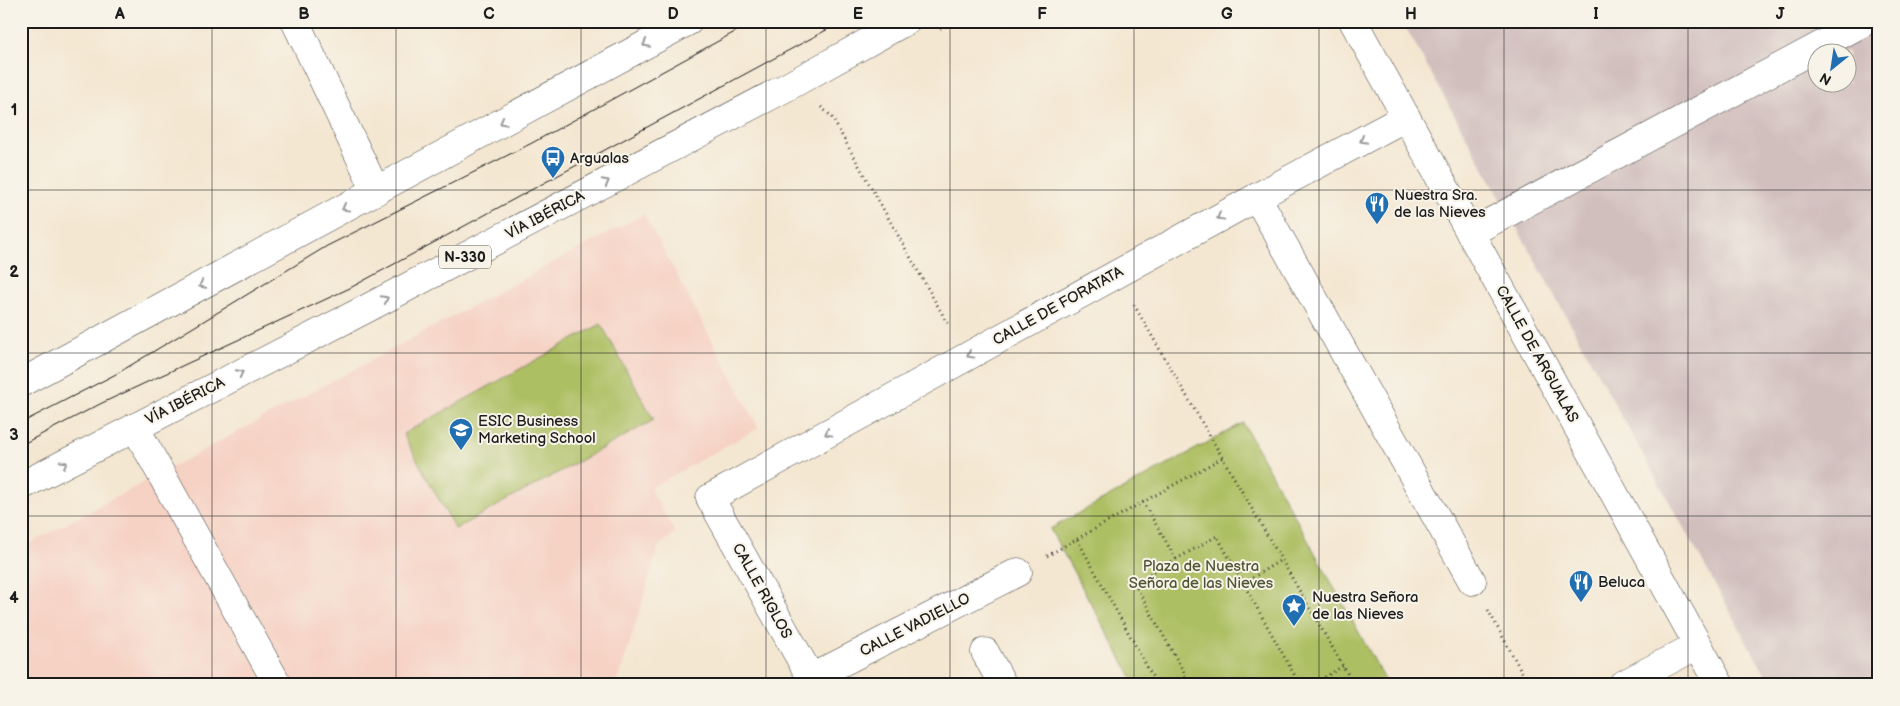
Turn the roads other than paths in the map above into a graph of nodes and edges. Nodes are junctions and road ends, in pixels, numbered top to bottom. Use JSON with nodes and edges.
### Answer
{"nodes":[{"id":1,"x":294,"y":21,"type":"edge"},
{"id":2,"x":689,"y":21,"type":"edge"},
{"id":3,"x":906,"y":21,"type":"edge"},
{"id":4,"x":1866,"y":21,"type":"edge"},
{"id":5,"x":1354,"y":22,"type":"edge"},
{"id":6,"x":1406,"y":117,"type":"junction"},
{"id":7,"x":376,"y":191,"type":"junction"},
{"id":8,"x":1256,"y":197,"type":"junction"},
{"id":9,"x":1470,"y":233,"type":"junction"},
{"id":10,"x":21,"y":383,"type":"edge"},
{"id":11,"x":135,"y":427,"type":"junction"},
{"id":12,"x":21,"y":486,"type":"edge"},
{"id":13,"x":710,"y":498,"type":"joint"},
{"id":14,"x":1018,"y":572,"type":"dead end"},
{"id":15,"x":1472,"y":581,"type":"road end"},
{"id":16,"x":1698,"y":646,"type":"junction"},
{"id":17,"x":985,"y":652,"type":"dead end"},
{"id":18,"x":813,"y":682,"type":"edge"},
{"id":19,"x":278,"y":685,"type":"edge"},
{"id":20,"x":1004,"y":685,"type":"edge"},
{"id":21,"x":1622,"y":685,"type":"edge"},
{"id":22,"x":1720,"y":685,"type":"edge"}],
"edges":[{"from":1,"to":7,"type":"main road"},
{"from":2,"to":7,"type":"main road","one_way":true},
{"from":11,"to":3,"type":"main road","name":"VÍA IBÉRICA","number":"N-330","one_way":true},
{"from":4,"to":9,"type":"main road"},
{"from":5,"to":6,"type":"main road","name":"CALLE DE ARGUALAS"},
{"from":6,"to":8,"type":"main road","name":"CALLE DE FORATATA","one_way":true},
{"from":6,"to":9,"type":"main road","name":"CALLE DE ARGUALAS"},
{"from":7,"to":10,"type":"main road","one_way":true},
{"from":8,"to":13,"type":"main road","name":"CALLE DE FORATATA","one_way":true},
{"from":8,"to":15,"type":"main road"},
{"from":9,"to":16,"type":"main road","name":"CALLE DE ARGUALAS"},
{"from":12,"to":11,"type":"main road","name":"VÍA IBÉRICA","number":"N-330","one_way":true},
{"from":11,"to":19,"type":"main road"},
{"from":13,"to":18,"type":"main road","name":"CALLE RIGLOS"},
{"from":14,"to":18,"type":"main road","name":"CALLE VADIELLO"},
{"from":16,"to":21,"type":"main road"},
{"from":16,"to":22,"type":"main road","name":"CALLE DE ARGUALAS"},
{"from":17,"to":20,"type":"main road"}]}
